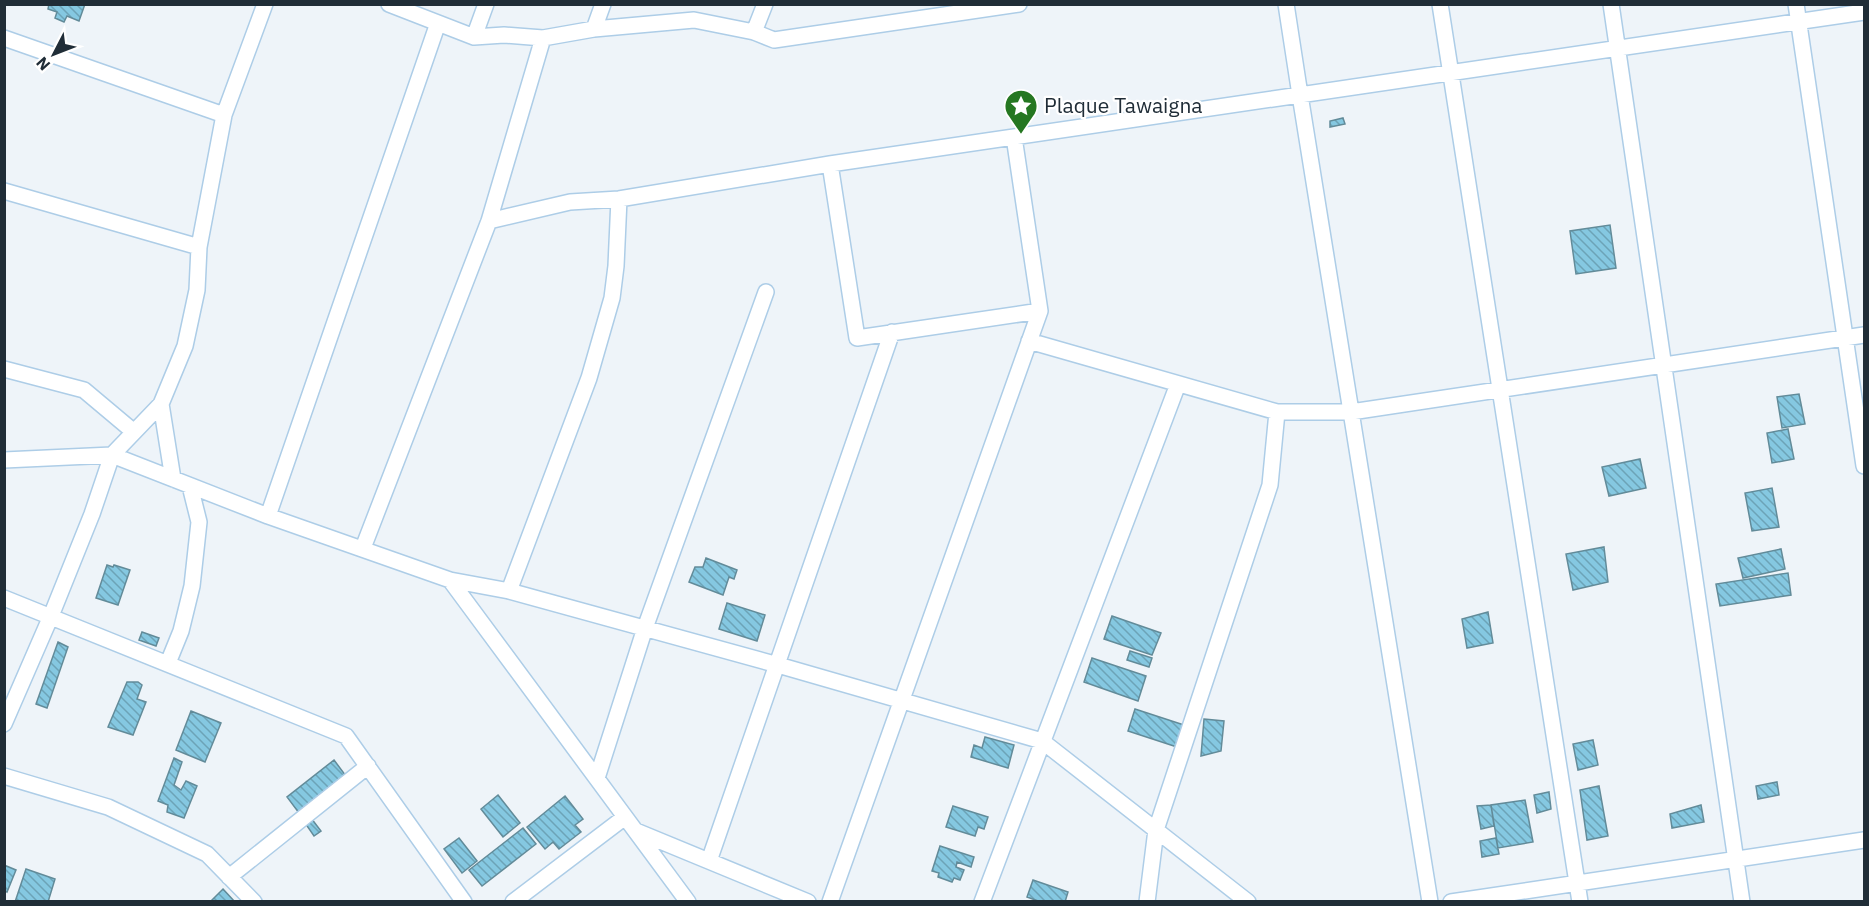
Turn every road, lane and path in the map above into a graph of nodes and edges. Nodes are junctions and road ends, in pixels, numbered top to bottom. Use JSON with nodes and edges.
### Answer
{"nodes":[{"id":1,"x":265,"y":4,"type":"edge"},
{"id":2,"x":390,"y":4,"type":"edge"},
{"id":3,"x":486,"y":4,"type":"edge"},
{"id":4,"x":603,"y":4,"type":"edge"},
{"id":5,"x":765,"y":4,"type":"edge"},
{"id":6,"x":1019,"y":4,"type":"edge"},
{"id":7,"x":1286,"y":4,"type":"edge"},
{"id":8,"x":1440,"y":4,"type":"edge"},
{"id":9,"x":1611,"y":4,"type":"edge"},
{"id":10,"x":1796,"y":4,"type":"edge"},
{"id":11,"x":1864,"y":12,"type":"edge"},
{"id":12,"x":1798,"y":22,"type":"junction"},
{"id":13,"x":438,"y":23,"type":"junction"},
{"id":14,"x":594,"y":29,"type":"junction"},
{"id":15,"x":754,"y":32,"type":"junction"},
{"id":16,"x":474,"y":37,"type":"junction"},
{"id":17,"x":4,"y":38,"type":"edge"},
{"id":18,"x":543,"y":38,"type":"junction"},
{"id":19,"x":1617,"y":48,"type":"junction"},
{"id":20,"x":1450,"y":73,"type":"junction"},
{"id":21,"x":1299,"y":95,"type":"junction"},
{"id":22,"x":224,"y":115,"type":"junction"},
{"id":23,"x":1014,"y":137,"type":"junction"},
{"id":24,"x":830,"y":164,"type":"junction"},
{"id":25,"x":4,"y":191,"type":"edge"},
{"id":26,"x":619,"y":199,"type":"junction"},
{"id":27,"x":489,"y":221,"type":"junction"},
{"id":28,"x":199,"y":247,"type":"junction"},
{"id":29,"x":766,"y":292,"type":"dead end"},
{"id":30,"x":1040,"y":311,"type":"junction"},
{"id":31,"x":892,"y":332,"type":"junction"},
{"id":32,"x":1864,"y":336,"type":"edge"},
{"id":33,"x":1845,"y":338,"type":"junction"},
{"id":34,"x":1029,"y":341,"type":"junction"},
{"id":35,"x":1664,"y":365,"type":"junction"},
{"id":36,"x":4,"y":369,"type":"edge"},
{"id":37,"x":1179,"y":384,"type":"junction"},
{"id":38,"x":1500,"y":390,"type":"junction"},
{"id":39,"x":161,"y":404,"type":"junction"},
{"id":40,"x":1276,"y":412,"type":"junction"},
{"id":41,"x":1351,"y":412,"type":"junction"},
{"id":42,"x":134,"y":432,"type":"junction"},
{"id":43,"x":112,"y":455,"type":"junction"},
{"id":44,"x":4,"y":460,"type":"edge"},
{"id":45,"x":1864,"y":465,"type":"edge"},
{"id":46,"x":173,"y":479,"type":"junction"},
{"id":47,"x":190,"y":486,"type":"junction"},
{"id":48,"x":268,"y":516,"type":"junction"},
{"id":49,"x":363,"y":548,"type":"junction"},
{"id":50,"x":450,"y":580,"type":"junction"},
{"id":51,"x":509,"y":591,"type":"junction"},
{"id":52,"x":4,"y":598,"type":"edge"},
{"id":53,"x":51,"y":616,"type":"junction"},
{"id":54,"x":645,"y":628,"type":"junction"},
{"id":55,"x":168,"y":663,"type":"junction"},
{"id":56,"x":778,"y":665,"type":"junction"},
{"id":57,"x":902,"y":700,"type":"junction"},
{"id":58,"x":4,"y":723,"type":"edge"},
{"id":59,"x":1042,"y":741,"type":"junction"},
{"id":60,"x":368,"y":766,"type":"junction"},
{"id":61,"x":4,"y":776,"type":"edge"},
{"id":62,"x":597,"y":778,"type":"junction"},
{"id":63,"x":625,"y":817,"type":"junction"},
{"id":64,"x":635,"y":830,"type":"junction"},
{"id":65,"x":1156,"y":830,"type":"junction"},
{"id":66,"x":1864,"y":840,"type":"edge"},
{"id":67,"x":1736,"y":859,"type":"junction"},
{"id":68,"x":709,"y":861,"type":"junction"},
{"id":69,"x":229,"y":877,"type":"junction"},
{"id":70,"x":1577,"y":883,"type":"junction"},
{"id":71,"x":254,"y":902,"type":"edge"},
{"id":72,"x":464,"y":902,"type":"edge"},
{"id":73,"x":513,"y":902,"type":"edge"},
{"id":74,"x":688,"y":902,"type":"edge"},
{"id":75,"x":808,"y":902,"type":"edge"},
{"id":76,"x":830,"y":902,"type":"edge"},
{"id":77,"x":982,"y":902,"type":"edge"},
{"id":78,"x":1147,"y":902,"type":"edge"},
{"id":79,"x":1248,"y":902,"type":"edge"},
{"id":80,"x":1430,"y":902,"type":"edge"},
{"id":81,"x":1451,"y":902,"type":"edge"},
{"id":82,"x":1580,"y":902,"type":"edge"},
{"id":83,"x":1742,"y":902,"type":"edge"}],
"edges":[{"from":1,"to":22,"type":"street"},
{"from":2,"to":13,"type":"street"},
{"from":3,"to":16,"type":"street"},
{"from":4,"to":14,"type":"street"},
{"from":5,"to":15,"type":"street"},
{"from":6,"to":15,"type":"street"},
{"from":7,"to":21,"type":"street"},
{"from":8,"to":20,"type":"street"},
{"from":9,"to":19,"type":"street"},
{"from":10,"to":12,"type":"street"},
{"from":11,"to":12,"type":"street"},
{"from":12,"to":19,"type":"street"},
{"from":12,"to":33,"type":"street"},
{"from":13,"to":16,"type":"street"},
{"from":13,"to":48,"type":"street"},
{"from":14,"to":15,"type":"street"},
{"from":14,"to":18,"type":"street"},
{"from":16,"to":18,"type":"street"},
{"from":17,"to":22,"type":"street"},
{"from":18,"to":27,"type":"street"},
{"from":19,"to":20,"type":"street"},
{"from":19,"to":35,"type":"street"},
{"from":20,"to":21,"type":"street"},
{"from":20,"to":38,"type":"street"},
{"from":21,"to":23,"type":"street"},
{"from":21,"to":41,"type":"street"},
{"from":22,"to":28,"type":"street"},
{"from":23,"to":24,"type":"street"},
{"from":23,"to":30,"type":"street"},
{"from":24,"to":26,"type":"street"},
{"from":24,"to":31,"type":"street"},
{"from":25,"to":28,"type":"street"},
{"from":26,"to":27,"type":"street"},
{"from":26,"to":51,"type":"street"},
{"from":27,"to":49,"type":"street"},
{"from":28,"to":39,"type":"street"},
{"from":29,"to":54,"type":"street"},
{"from":30,"to":31,"type":"street"},
{"from":30,"to":34,"type":"street"},
{"from":31,"to":56,"type":"street"},
{"from":32,"to":33,"type":"street"},
{"from":33,"to":35,"type":"street"},
{"from":33,"to":45,"type":"street"},
{"from":34,"to":37,"type":"street"},
{"from":34,"to":57,"type":"street"},
{"from":35,"to":38,"type":"street"},
{"from":35,"to":67,"type":"street"},
{"from":36,"to":42,"type":"street"},
{"from":37,"to":40,"type":"street"},
{"from":37,"to":59,"type":"street"},
{"from":38,"to":41,"type":"street"},
{"from":38,"to":70,"type":"street"},
{"from":39,"to":42,"type":"street"},
{"from":39,"to":46,"type":"street"},
{"from":40,"to":41,"type":"street"},
{"from":40,"to":65,"type":"street"},
{"from":41,"to":80,"type":"street"},
{"from":42,"to":43,"type":"street"},
{"from":43,"to":44,"type":"street"},
{"from":43,"to":46,"type":"street"},
{"from":43,"to":53,"type":"street"},
{"from":46,"to":47,"type":"street"},
{"from":47,"to":48,"type":"street"},
{"from":47,"to":55,"type":"street"},
{"from":48,"to":49,"type":"street"},
{"from":49,"to":50,"type":"street"},
{"from":50,"to":51,"type":"street"},
{"from":50,"to":62,"type":"street"},
{"from":51,"to":54,"type":"street"},
{"from":52,"to":53,"type":"street"},
{"from":53,"to":55,"type":"street"},
{"from":53,"to":58,"type":"street"},
{"from":54,"to":56,"type":"street"},
{"from":54,"to":62,"type":"street"},
{"from":55,"to":60,"type":"street"},
{"from":56,"to":57,"type":"street"},
{"from":56,"to":68,"type":"street"},
{"from":57,"to":59,"type":"street"},
{"from":57,"to":76,"type":"street"},
{"from":59,"to":65,"type":"street"},
{"from":59,"to":77,"type":"street"},
{"from":60,"to":69,"type":"street"},
{"from":60,"to":72,"type":"street"},
{"from":61,"to":69,"type":"street"},
{"from":62,"to":63,"type":"street"},
{"from":63,"to":64,"type":"street"},
{"from":63,"to":73,"type":"street"},
{"from":64,"to":68,"type":"street"},
{"from":64,"to":74,"type":"street"},
{"from":65,"to":78,"type":"street"},
{"from":65,"to":79,"type":"street"},
{"from":66,"to":67,"type":"street"},
{"from":67,"to":70,"type":"street"},
{"from":67,"to":83,"type":"street"},
{"from":68,"to":75,"type":"street"},
{"from":69,"to":71,"type":"street"},
{"from":70,"to":81,"type":"street"},
{"from":70,"to":82,"type":"street"}]}
